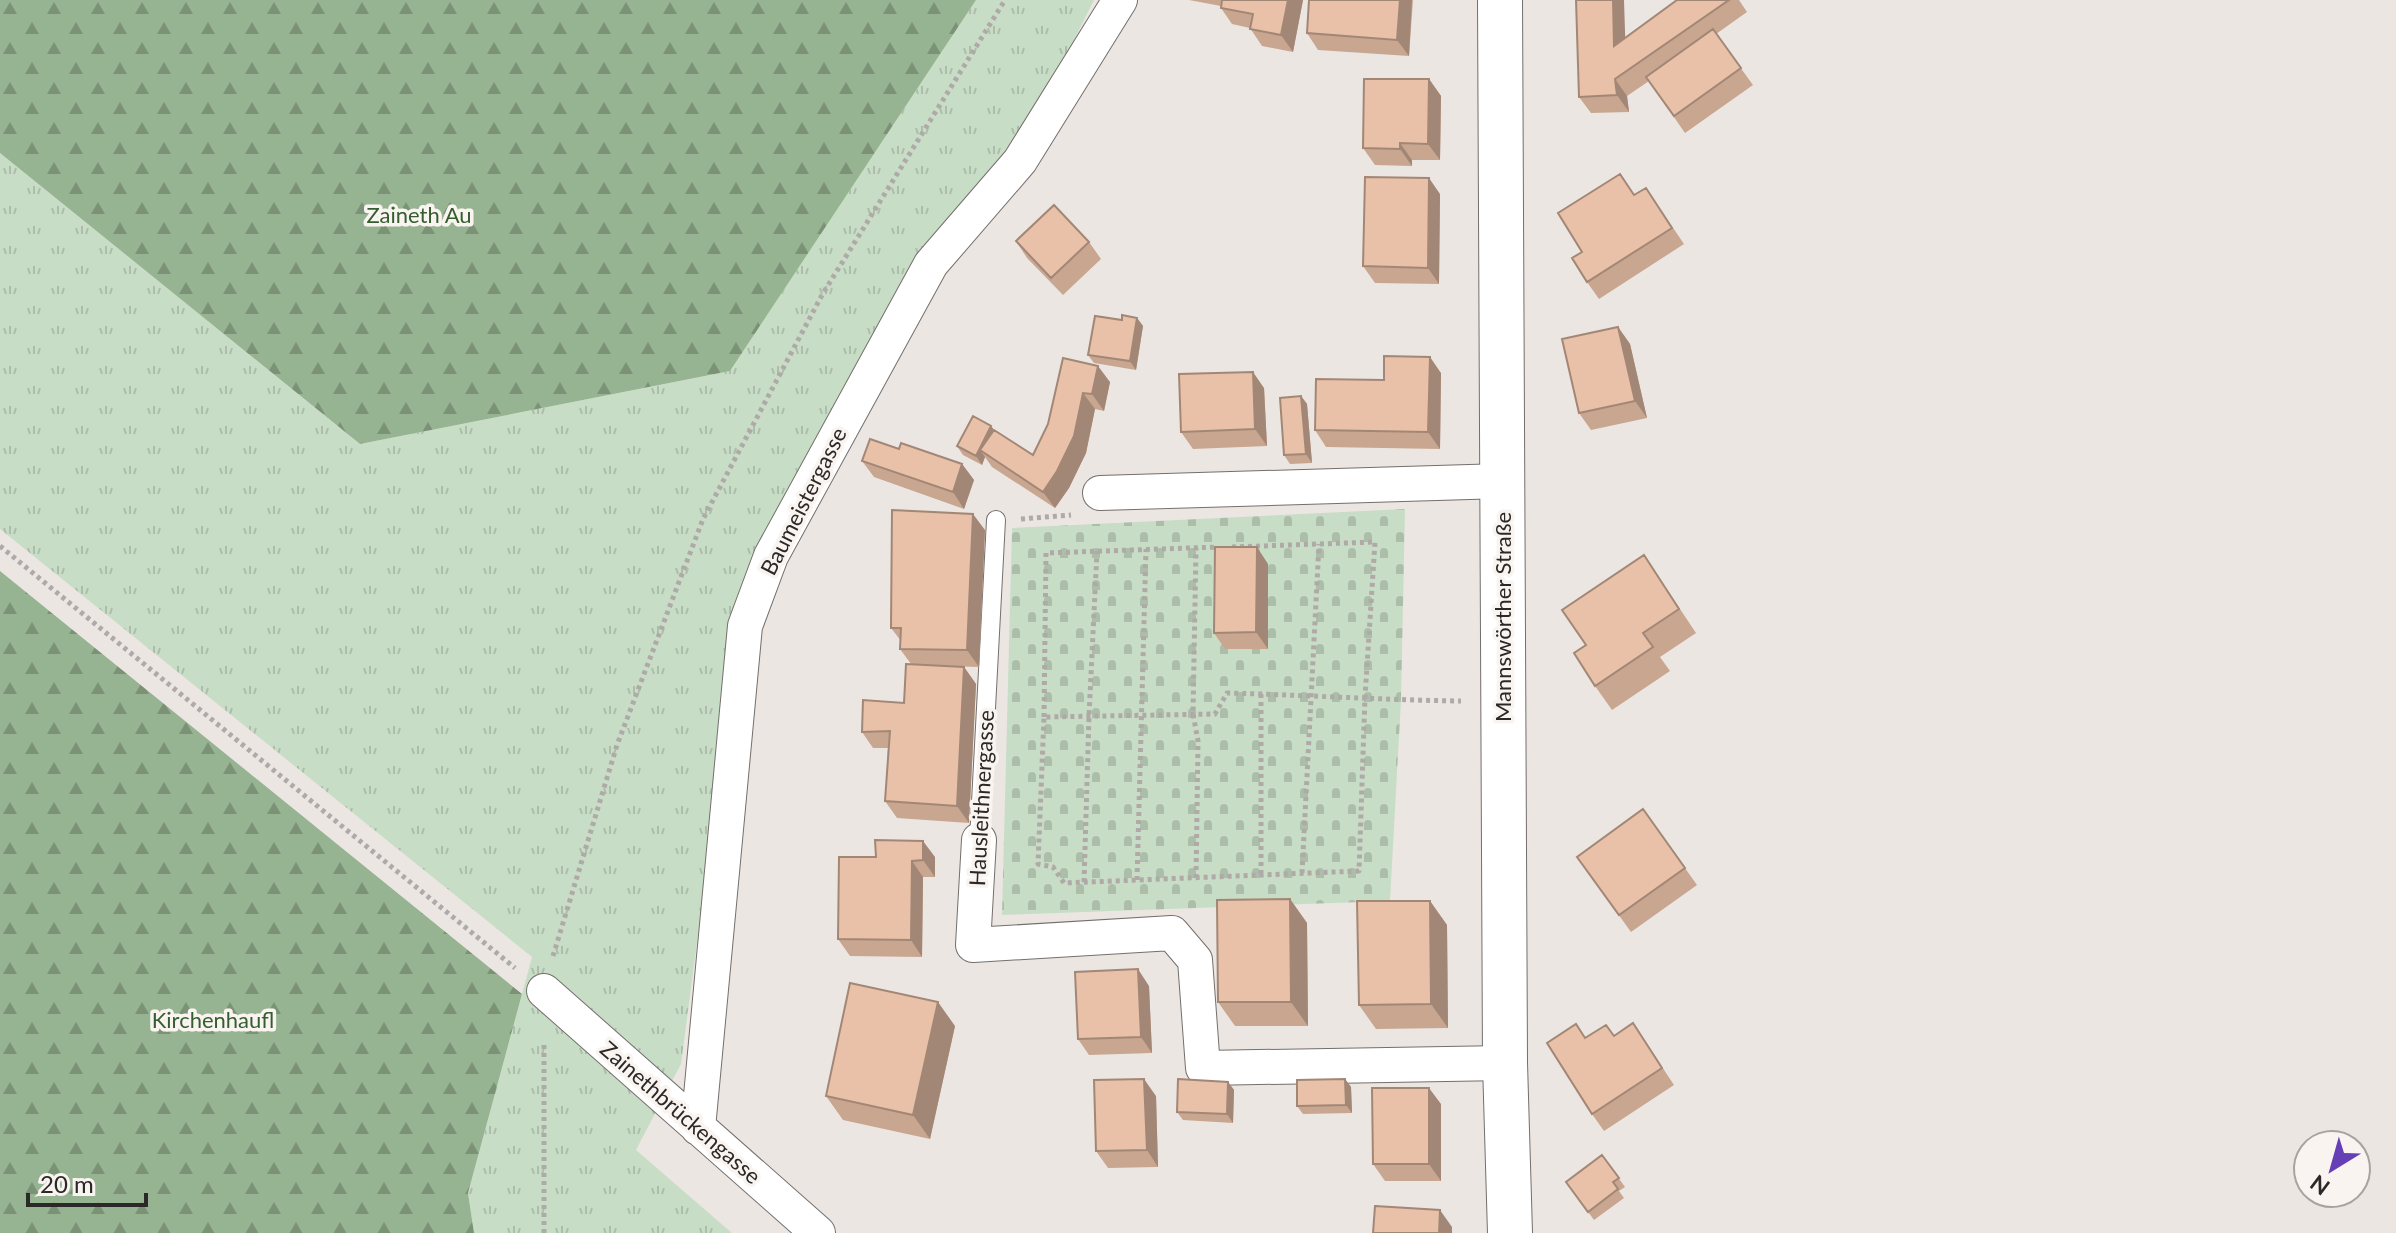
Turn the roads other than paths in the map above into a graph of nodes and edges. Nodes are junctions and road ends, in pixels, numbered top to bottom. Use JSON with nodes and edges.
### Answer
{"nodes":[{"id":1,"x":1120,"y":0,"type":"edge"},
{"id":2,"x":1500,"y":0,"type":"edge"},
{"id":3,"x":1503,"y":481,"type":"junction"},
{"id":4,"x":1100,"y":493,"type":"road end"},
{"id":5,"x":996,"y":520,"type":"road end"},
{"id":6,"x":979,"y":840,"type":"joint"},
{"id":7,"x":544,"y":991,"type":"road end"},
{"id":8,"x":1505,"y":1063,"type":"junction"},
{"id":9,"x":698,"y":1128,"type":"junction"},
{"id":10,"x":818,"y":1233,"type":"edge"},
{"id":11,"x":1510,"y":1233,"type":"edge"}],
"edges":[{"from":1,"to":9,"type":"street","name":"Baumeistergasse"},
{"from":2,"to":3,"type":"main road","name":"Mannswörther Straße"},
{"from":3,"to":4,"type":"street"},
{"from":3,"to":8,"type":"main road","name":"Mannswörther Straße"},
{"from":5,"to":6,"type":"lane","name":"Hausleithnergasse"},
{"from":6,"to":8,"type":"street","name":"Hausleithnergasse"},
{"from":7,"to":9,"type":"street","name":"Zainethbrückengasse"},
{"from":8,"to":11,"type":"main road","name":"Mannswörther Straße"},
{"from":9,"to":10,"type":"street","name":"Zainethbrückengasse"}]}
